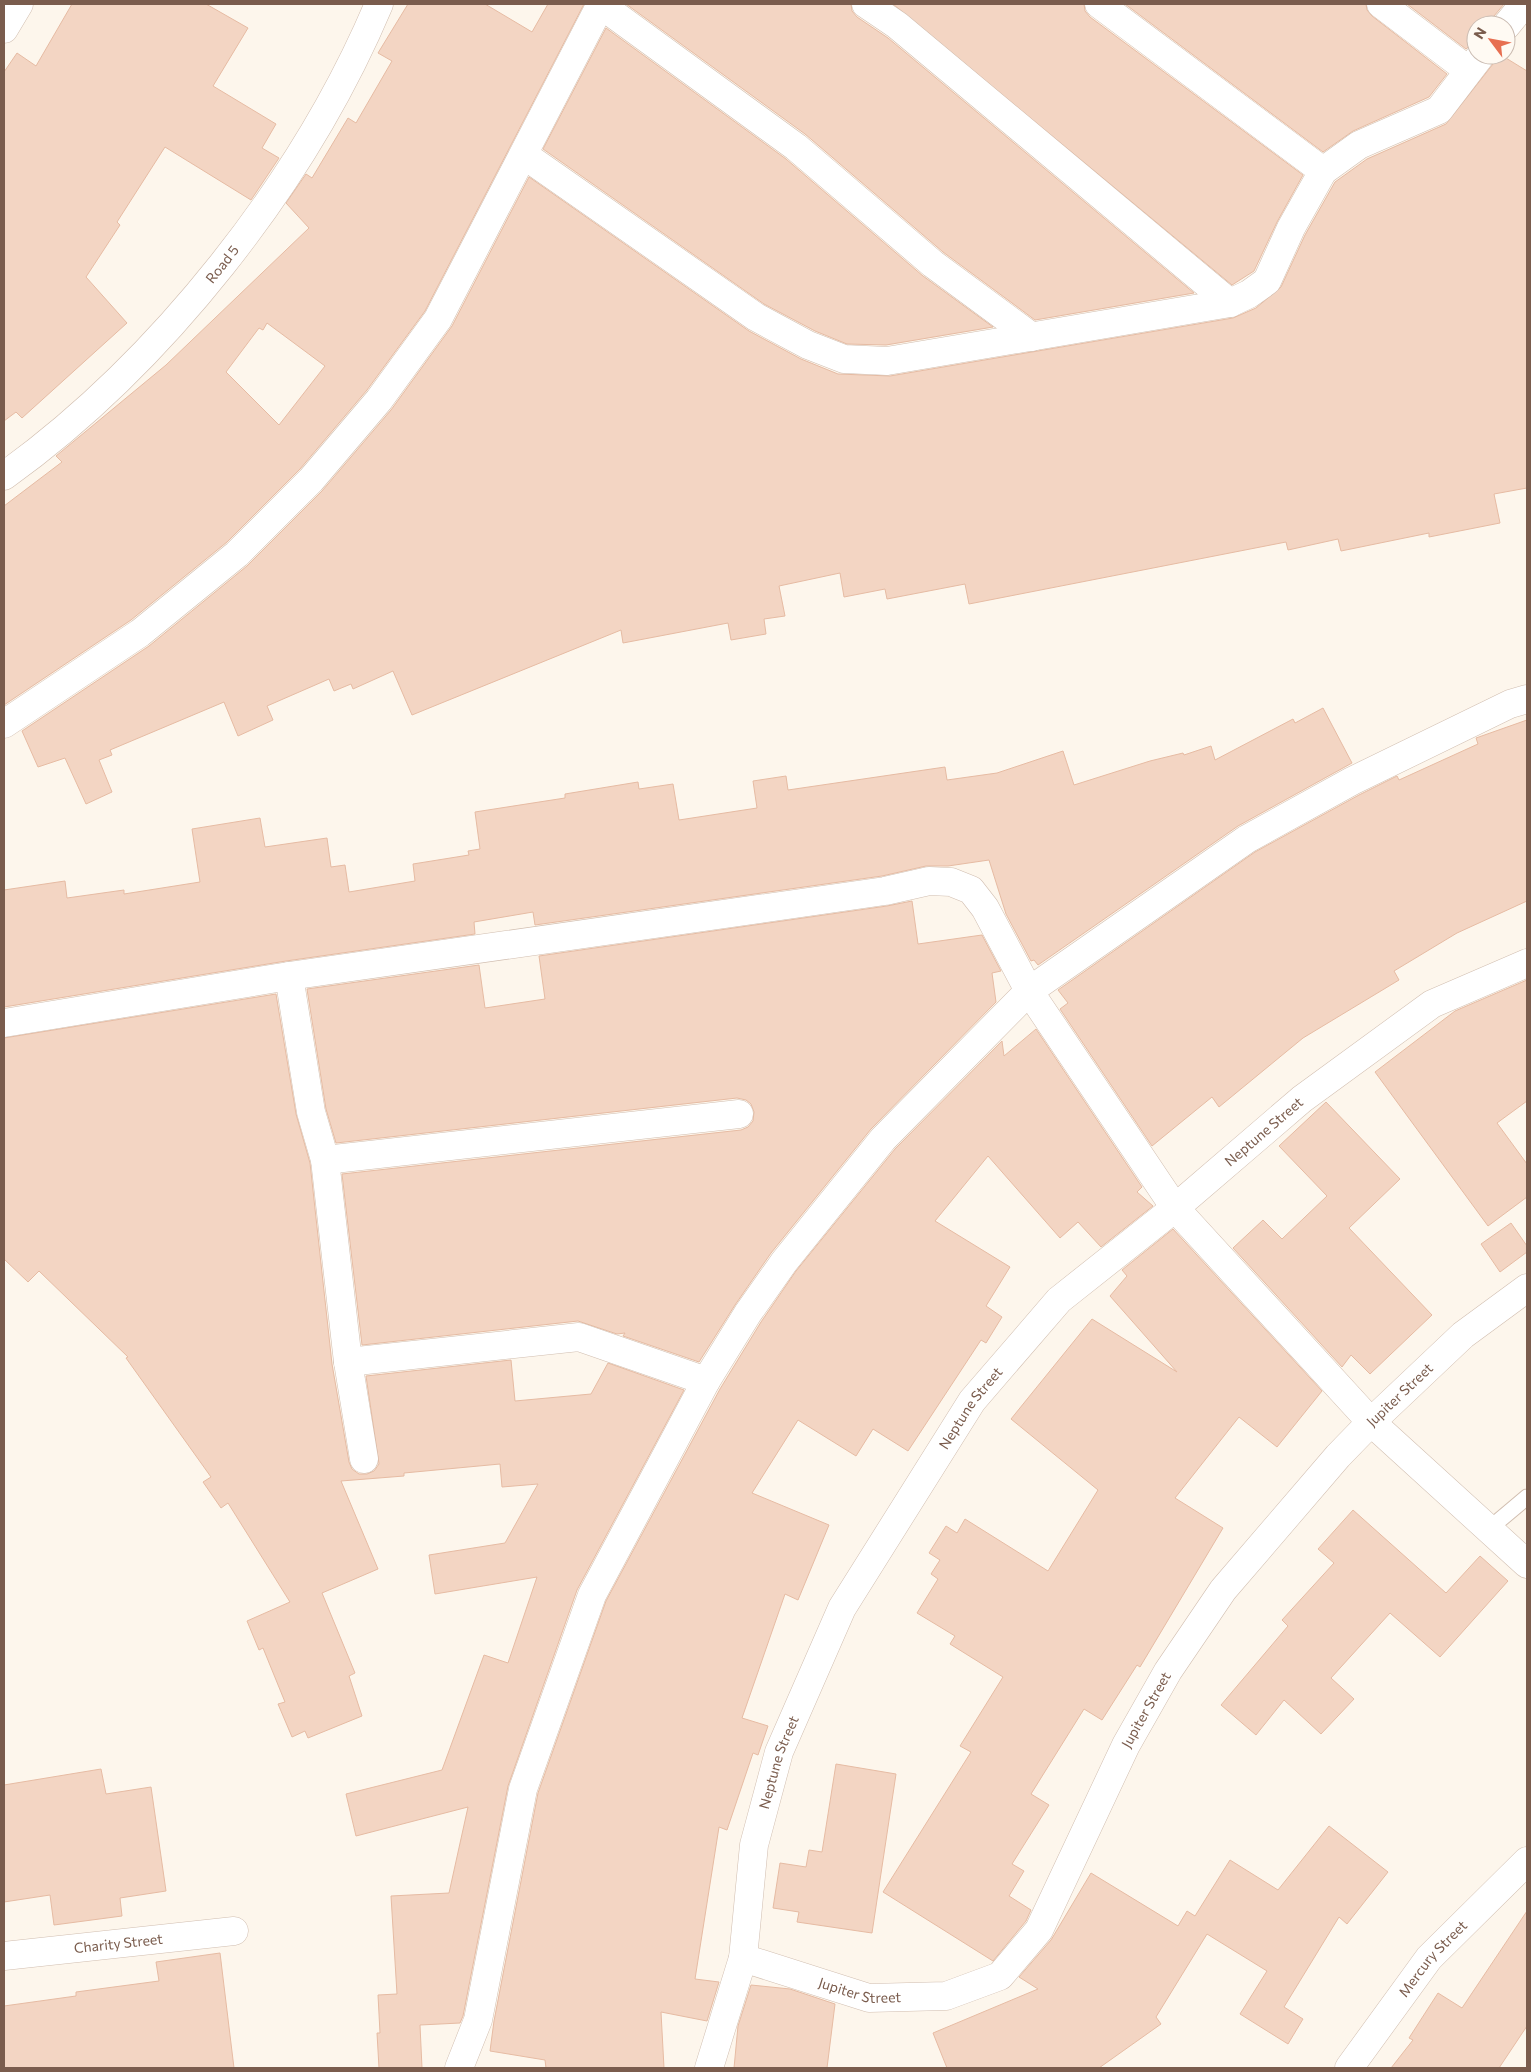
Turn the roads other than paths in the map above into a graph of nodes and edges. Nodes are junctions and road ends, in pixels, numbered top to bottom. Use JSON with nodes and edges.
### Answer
{"nodes":[{"id":1,"x":19,"y":4,"type":"edge"},
{"id":2,"x":379,"y":4,"type":"edge"},
{"id":3,"x":601,"y":4,"type":"edge"},
{"id":4,"x":866,"y":4,"type":"edge"},
{"id":5,"x":1099,"y":4,"type":"edge"},
{"id":6,"x":1381,"y":4,"type":"edge"},
{"id":7,"x":1524,"y":4,"type":"edge"},
{"id":8,"x":1515,"y":15,"type":"edge"},
{"id":9,"x":4,"y":29,"type":"edge"},
{"id":10,"x":1466,"y":57,"type":"edge"},
{"id":11,"x":1472,"y":65,"type":"edge"},
{"id":12,"x":524,"y":155,"type":"junction"},
{"id":13,"x":1323,"y":171,"type":"junction"},
{"id":14,"x":1230,"y":303,"type":"junction"},
{"id":15,"x":1032,"y":338,"type":"junction"},
{"id":16,"x":4,"y":476,"type":"edge"},
{"id":17,"x":1527,"y":699,"type":"edge"},
{"id":18,"x":4,"y":724,"type":"edge"},
{"id":19,"x":1527,"y":963,"type":"edge"},
{"id":20,"x":289,"y":976,"type":"junction"},
{"id":21,"x":1029,"y":991,"type":"junction"},
{"id":22,"x":4,"y":1023,"type":"edge"},
{"id":23,"x":740,"y":1114,"type":"dead end"},
{"id":24,"x":325,"y":1160,"type":"junction"},
{"id":25,"x":1175,"y":1208,"type":"junction"},
{"id":26,"x":1527,"y":1288,"type":"edge"},
{"id":27,"x":348,"y":1362,"type":"junction"},
{"id":28,"x":706,"y":1381,"type":"junction"},
{"id":29,"x":1371,"y":1422,"type":"junction"},
{"id":30,"x":364,"y":1460,"type":"dead end"},
{"id":31,"x":1527,"y":1497,"type":"edge"},
{"id":32,"x":1489,"y":1529,"type":"junction"},
{"id":33,"x":1527,"y":1564,"type":"edge"},
{"id":34,"x":1527,"y":1861,"type":"edge"},
{"id":35,"x":234,"y":1931,"type":"dead end"},
{"id":36,"x":4,"y":1956,"type":"edge"},
{"id":37,"x":743,"y":1958,"type":"junction"},
{"id":38,"x":459,"y":2068,"type":"edge"},
{"id":39,"x":709,"y":2068,"type":"edge"},
{"id":40,"x":1349,"y":2068,"type":"edge"}],
"edges":[{"from":1,"to":9,"type":"street"},
{"from":2,"to":16,"type":"street","name":"Road 5"},
{"from":3,"to":12,"type":"street"},
{"from":3,"to":15,"type":"street"},
{"from":4,"to":14,"type":"street"},
{"from":5,"to":13,"type":"street"},
{"from":6,"to":10,"type":"street"},
{"from":7,"to":8,"type":"street"},
{"from":11,"to":13,"type":"street"},
{"from":12,"to":15,"type":"street"},
{"from":12,"to":18,"type":"street"},
{"from":13,"to":14,"type":"street"},
{"from":14,"to":15,"type":"street"},
{"from":17,"to":21,"type":"street"},
{"from":19,"to":25,"type":"street","name":"Neptune Street"},
{"from":20,"to":21,"type":"street"},
{"from":20,"to":22,"type":"street"},
{"from":20,"to":24,"type":"street"},
{"from":21,"to":25,"type":"street"},
{"from":21,"to":28,"type":"street"},
{"from":23,"to":24,"type":"street"},
{"from":24,"to":27,"type":"street"},
{"from":25,"to":29,"type":"street"},
{"from":25,"to":37,"type":"street","name":"Neptune Street"},
{"from":26,"to":29,"type":"street","name":"Jupiter Street"},
{"from":27,"to":28,"type":"street"},
{"from":27,"to":30,"type":"street"},
{"from":28,"to":38,"type":"street"},
{"from":29,"to":32,"type":"street"},
{"from":29,"to":37,"type":"street","name":"Jupiter Street"},
{"from":31,"to":32,"type":"lane"},
{"from":32,"to":33,"type":"street"},
{"from":34,"to":40,"type":"street","name":"Mercury Street"},
{"from":35,"to":36,"type":"street","name":"Charity Street"},
{"from":37,"to":39,"type":"street","name":"Neptune Street"}]}
